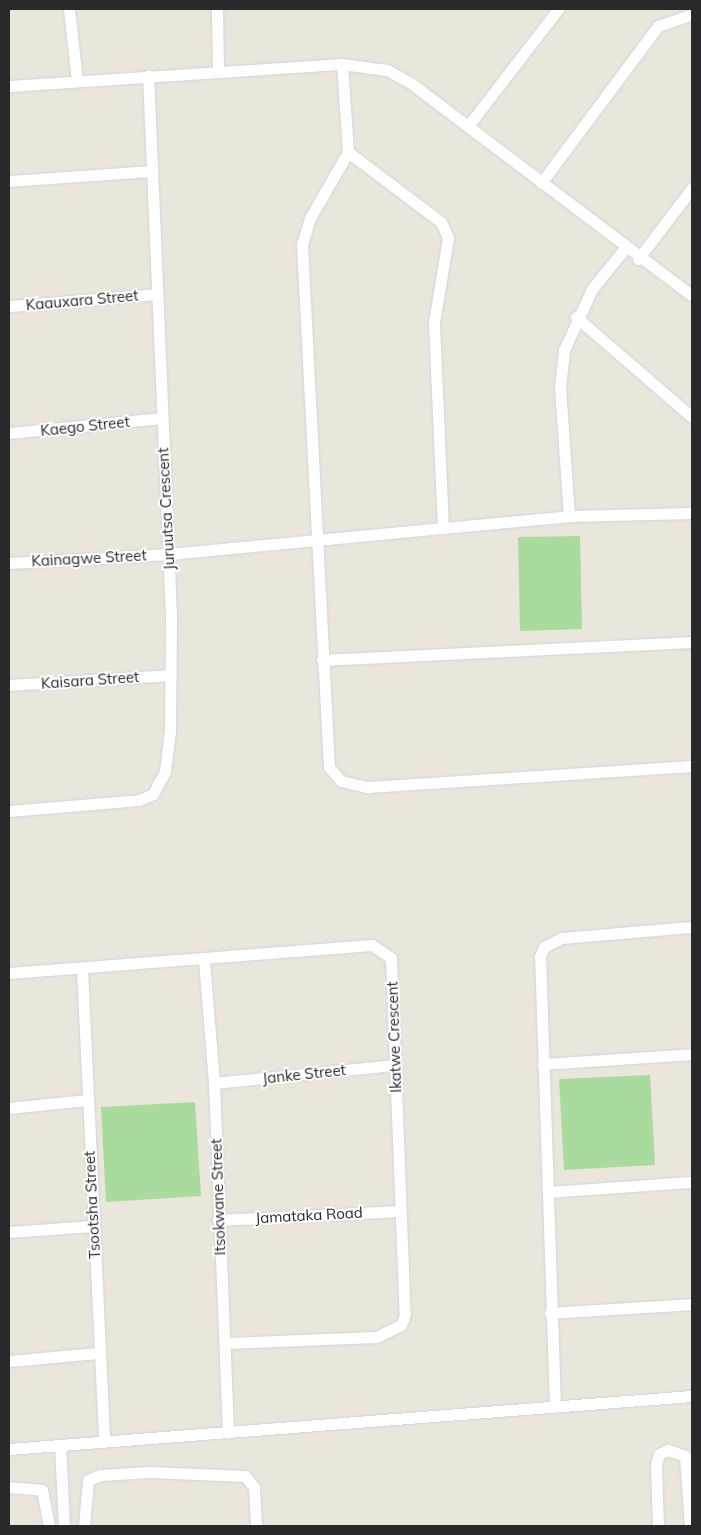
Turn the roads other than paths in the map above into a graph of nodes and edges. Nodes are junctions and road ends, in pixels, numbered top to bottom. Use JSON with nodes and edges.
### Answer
{"nodes":[{"id":1,"x":69,"y":9,"type":"edge"},
{"id":2,"x":217,"y":9,"type":"edge"},
{"id":3,"x":558,"y":9,"type":"edge"},
{"id":4,"x":692,"y":14,"type":"edge"},
{"id":5,"x":342,"y":64,"type":"junction"},
{"id":6,"x":218,"y":71,"type":"junction"},
{"id":7,"x":148,"y":75,"type":"junction"},
{"id":8,"x":76,"y":81,"type":"junction"},
{"id":9,"x":9,"y":86,"type":"edge"},
{"id":10,"x":468,"y":126,"type":"junction"},
{"id":11,"x":348,"y":152,"type":"junction"},
{"id":12,"x":153,"y":171,"type":"junction"},
{"id":13,"x":9,"y":181,"type":"edge"},
{"id":14,"x":541,"y":183,"type":"junction"},
{"id":15,"x":692,"y":188,"type":"edge"},
{"id":16,"x":625,"y":248,"type":"junction"},
{"id":17,"x":638,"y":259,"type":"junction"},
{"id":18,"x":154,"y":294,"type":"junction"},
{"id":19,"x":692,"y":296,"type":"edge"},
{"id":20,"x":9,"y":306,"type":"edge"},
{"id":21,"x":576,"y":317,"type":"junction"},
{"id":22,"x":692,"y":417,"type":"edge"},
{"id":23,"x":161,"y":418,"type":"junction"},
{"id":24,"x":9,"y":433,"type":"edge"},
{"id":25,"x":692,"y":513,"type":"edge"},
{"id":26,"x":569,"y":516,"type":"junction"},
{"id":27,"x":443,"y":527,"type":"junction"},
{"id":28,"x":316,"y":538,"type":"junction"},
{"id":29,"x":168,"y":554,"type":"junction"},
{"id":30,"x":9,"y":562,"type":"edge"},
{"id":31,"x":692,"y":642,"type":"edge"},
{"id":32,"x":322,"y":660,"type":"junction"},
{"id":33,"x":171,"y":675,"type":"junction"},
{"id":34,"x":9,"y":685,"type":"edge"},
{"id":35,"x":692,"y":766,"type":"edge"},
{"id":36,"x":9,"y":811,"type":"edge"},
{"id":37,"x":692,"y":927,"type":"edge"},
{"id":38,"x":204,"y":961,"type":"junction"},
{"id":39,"x":82,"y":969,"type":"junction"},
{"id":40,"x":9,"y":972,"type":"edge"},
{"id":41,"x":692,"y":1054,"type":"edge"},
{"id":42,"x":543,"y":1064,"type":"junction"},
{"id":43,"x":395,"y":1065,"type":"junction"},
{"id":44,"x":214,"y":1083,"type":"junction"},
{"id":45,"x":87,"y":1100,"type":"junction"},
{"id":46,"x":9,"y":1108,"type":"edge"},
{"id":47,"x":692,"y":1182,"type":"edge"},
{"id":48,"x":548,"y":1192,"type":"junction"},
{"id":49,"x":400,"y":1211,"type":"junction"},
{"id":50,"x":218,"y":1220,"type":"junction"},
{"id":51,"x":92,"y":1226,"type":"junction"},
{"id":52,"x":9,"y":1232,"type":"edge"},
{"id":53,"x":692,"y":1304,"type":"edge"},
{"id":54,"x":550,"y":1313,"type":"junction"},
{"id":55,"x":226,"y":1343,"type":"junction"},
{"id":56,"x":98,"y":1353,"type":"junction"},
{"id":57,"x":9,"y":1360,"type":"edge"},
{"id":58,"x":692,"y":1396,"type":"edge"},
{"id":59,"x":555,"y":1406,"type":"junction"},
{"id":60,"x":228,"y":1433,"type":"junction"},
{"id":61,"x":104,"y":1441,"type":"junction"},
{"id":62,"x":60,"y":1445,"type":"junction"},
{"id":63,"x":9,"y":1449,"type":"edge"},
{"id":64,"x":9,"y":1487,"type":"edge"},
{"id":65,"x":49,"y":1526,"type":"edge"},
{"id":66,"x":64,"y":1526,"type":"edge"},
{"id":67,"x":84,"y":1526,"type":"edge"},
{"id":68,"x":256,"y":1526,"type":"edge"},
{"id":69,"x":658,"y":1526,"type":"edge"},
{"id":70,"x":690,"y":1526,"type":"edge"}],
"edges":[{"from":1,"to":8,"type":"street"},
{"from":2,"to":6,"type":"street"},
{"from":3,"to":10,"type":"street"},
{"from":4,"to":14,"type":"street"},
{"from":5,"to":6,"type":"street"},
{"from":5,"to":10,"type":"street"},
{"from":5,"to":11,"type":"street"},
{"from":6,"to":7,"type":"street"},
{"from":7,"to":8,"type":"street"},
{"from":7,"to":12,"type":"street","name":"Juruutsa Crescent"},
{"from":8,"to":9,"type":"street"},
{"from":10,"to":14,"type":"street"},
{"from":11,"to":27,"type":"street"},
{"from":11,"to":28,"type":"street"},
{"from":12,"to":13,"type":"street"},
{"from":12,"to":18,"type":"street","name":"Juruutsa Crescent"},
{"from":14,"to":16,"type":"street"},
{"from":15,"to":17,"type":"street"},
{"from":16,"to":17,"type":"street"},
{"from":16,"to":21,"type":"street"},
{"from":17,"to":19,"type":"street"},
{"from":18,"to":20,"type":"street","name":"Kaauxara Street"},
{"from":18,"to":23,"type":"street","name":"Juruutsa Crescent"},
{"from":21,"to":22,"type":"street"},
{"from":21,"to":26,"type":"street"},
{"from":23,"to":24,"type":"street","name":"Kaego Street"},
{"from":23,"to":29,"type":"street","name":"Juruutsa Crescent"},
{"from":25,"to":26,"type":"street","name":"Kainagwe Street"},
{"from":26,"to":27,"type":"street","name":"Kainagwe Street"},
{"from":27,"to":28,"type":"street","name":"Kainagwe Street"},
{"from":28,"to":29,"type":"street","name":"Kainagwe Street"},
{"from":28,"to":32,"type":"street"},
{"from":29,"to":30,"type":"street","name":"Kainagwe Street"},
{"from":29,"to":33,"type":"street","name":"Juruutsa Crescent"},
{"from":31,"to":32,"type":"street"},
{"from":32,"to":35,"type":"street"},
{"from":33,"to":34,"type":"street","name":"Kaisara Street"},
{"from":33,"to":36,"type":"street","name":"Juruutsa Crescent"},
{"from":37,"to":42,"type":"street"},
{"from":38,"to":39,"type":"street","name":"Ikatwe Crescent"},
{"from":38,"to":43,"type":"street","name":"Ikatwe Crescent"},
{"from":38,"to":44,"type":"street","name":"Itsokwane Street"},
{"from":39,"to":40,"type":"street","name":"Ikatwe Crescent"},
{"from":39,"to":45,"type":"street","name":"Tsootsha Street"},
{"from":41,"to":42,"type":"street"},
{"from":42,"to":48,"type":"street"},
{"from":43,"to":44,"type":"street","name":"Janke Street"},
{"from":43,"to":49,"type":"street","name":"Ikatwe Crescent"},
{"from":44,"to":50,"type":"street","name":"Itsokwane Street"},
{"from":45,"to":46,"type":"street"},
{"from":45,"to":51,"type":"street","name":"Tsootsha Street"},
{"from":47,"to":48,"type":"street"},
{"from":48,"to":54,"type":"street"},
{"from":49,"to":50,"type":"street","name":"Jamataka Road"},
{"from":49,"to":55,"type":"street","name":"Ikatwe Crescent"},
{"from":50,"to":55,"type":"street","name":"Itsokwane Street"},
{"from":51,"to":52,"type":"street"},
{"from":51,"to":56,"type":"street","name":"Tsootsha Street"},
{"from":53,"to":54,"type":"street"},
{"from":54,"to":59,"type":"street"},
{"from":55,"to":60,"type":"street","name":"Itsokwane Street"},
{"from":56,"to":57,"type":"street"},
{"from":56,"to":61,"type":"street","name":"Tsootsha Street"},
{"from":58,"to":59,"type":"street"},
{"from":59,"to":60,"type":"street"},
{"from":60,"to":61,"type":"street"},
{"from":61,"to":62,"type":"street"},
{"from":62,"to":63,"type":"street"},
{"from":62,"to":66,"type":"street"},
{"from":64,"to":65,"type":"street"},
{"from":67,"to":68,"type":"street"},
{"from":69,"to":70,"type":"street"}]}
